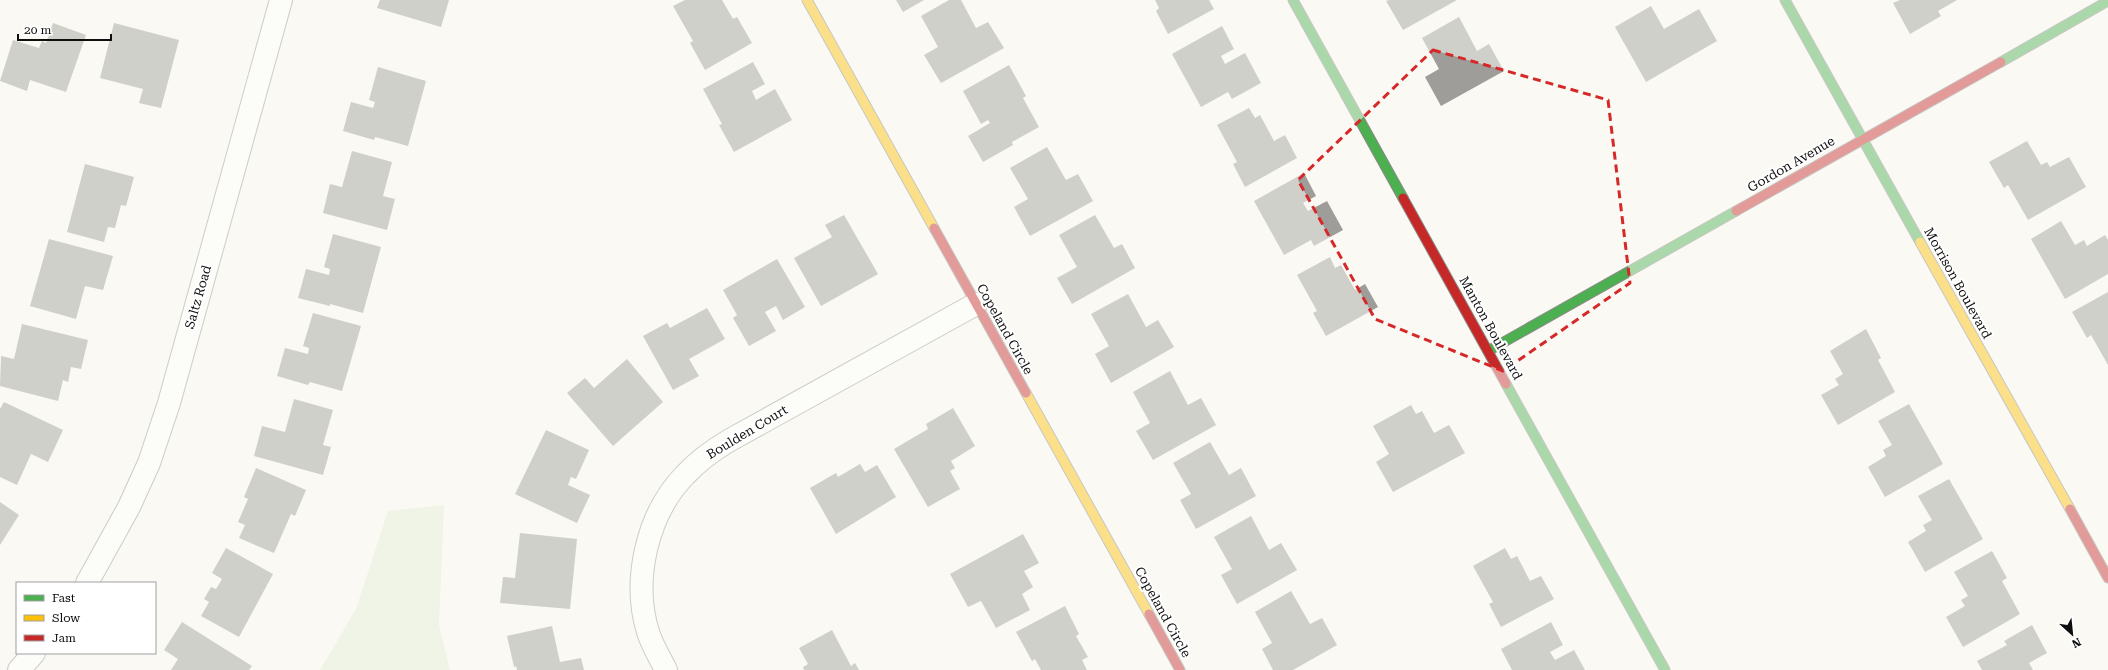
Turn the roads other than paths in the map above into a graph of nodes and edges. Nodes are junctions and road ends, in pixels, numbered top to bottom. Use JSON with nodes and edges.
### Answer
{"nodes":[{"id":1,"x":281,"y":0,"type":"edge"},
{"id":2,"x":807,"y":0,"type":"edge"},
{"id":3,"x":1293,"y":0,"type":"edge"},
{"id":4,"x":1785,"y":0,"type":"edge"},
{"id":5,"x":2108,"y":1,"type":"edge"},
{"id":6,"x":1862,"y":139,"type":"junction"},
{"id":7,"x":976,"y":304,"type":"junction"},
{"id":8,"x":1488,"y":351,"type":"junction"},
{"id":9,"x":2108,"y":578,"type":"edge"},
{"id":10,"x":88,"y":582,"type":"edge"},
{"id":11,"x":33,"y":654,"type":"edge"},
{"id":12,"x":19,"y":670,"type":"edge"},
{"id":13,"x":666,"y":670,"type":"edge"},
{"id":14,"x":1180,"y":670,"type":"edge"},
{"id":15,"x":1665,"y":670,"type":"edge"}],
"edges":[{"from":1,"to":10,"type":"street","name":"Saltz Road"},
{"from":2,"to":7,"type":"street","name":"Copeland Circle"},
{"from":3,"to":8,"type":"street","name":"Manton Boulevard"},
{"from":4,"to":6,"type":"street","name":"Morrison Boulevard"},
{"from":5,"to":6,"type":"street","name":"Gordon Avenue"},
{"from":6,"to":8,"type":"street","name":"Gordon Avenue"},
{"from":6,"to":9,"type":"street","name":"Morrison Boulevard"},
{"from":7,"to":13,"type":"street","name":"Boulden Court"},
{"from":7,"to":14,"type":"street","name":"Copeland Circle"},
{"from":8,"to":15,"type":"street","name":"Manton Boulevard"},
{"from":11,"to":12,"type":"street"}]}
